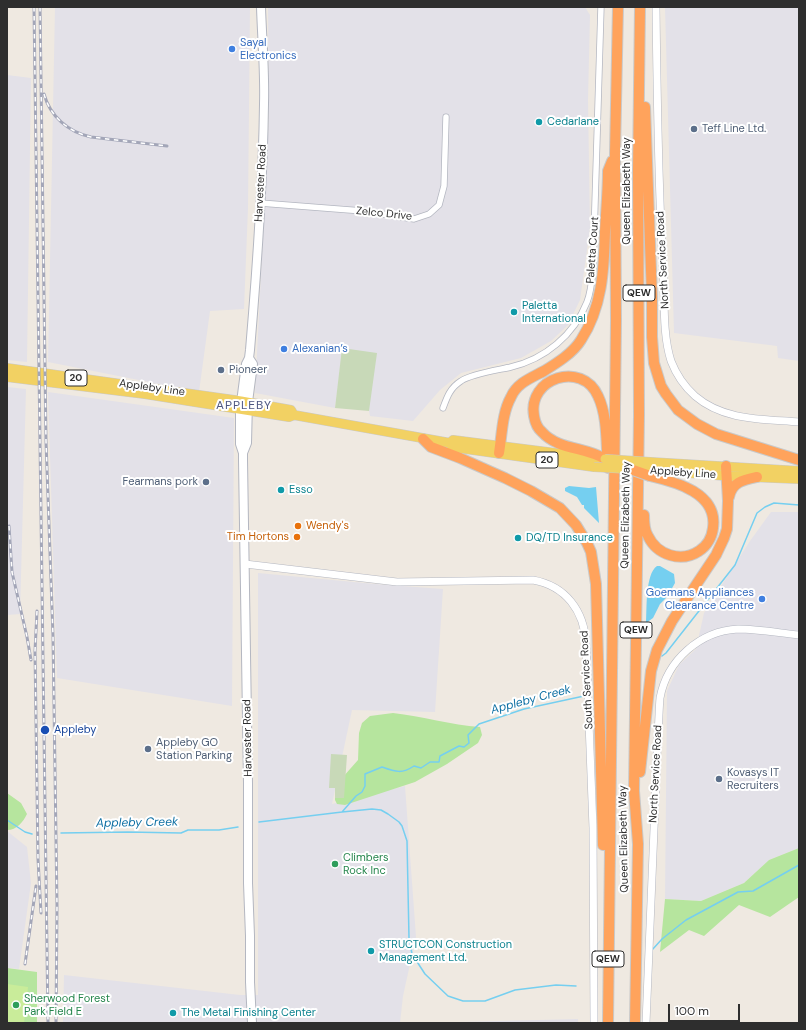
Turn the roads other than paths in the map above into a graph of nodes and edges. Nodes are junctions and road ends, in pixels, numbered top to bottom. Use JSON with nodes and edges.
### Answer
{"nodes":[{"id":1,"x":261,"y":7,"type":"edge"},
{"id":2,"x":601,"y":7,"type":"edge"},
{"id":3,"x":618,"y":7,"type":"edge"},
{"id":4,"x":640,"y":7,"type":"edge"},
{"id":5,"x":656,"y":7,"type":"edge"},
{"id":6,"x":640,"y":34,"type":"junction"},
{"id":7,"x":446,"y":117,"type":"dead end"},
{"id":8,"x":615,"y":153,"type":"junction"},
{"id":9,"x":260,"y":203,"type":"junction"},
{"id":10,"x":7,"y":368,"type":"edge"},
{"id":11,"x":7,"y":377,"type":"edge"},
{"id":12,"x":244,"y":406,"type":"junction"},
{"id":13,"x":443,"y":408,"type":"dead end"},
{"id":14,"x":257,"y":412,"type":"junction"},
{"id":15,"x":294,"y":415,"type":"junction"},
{"id":16,"x":639,"y":415,"type":"junction"},
{"id":17,"x":799,"y":422,"type":"edge"},
{"id":18,"x":247,"y":425,"type":"junction"},
{"id":19,"x":423,"y":439,"type":"junction"},
{"id":20,"x":500,"y":450,"type":"junction"},
{"id":21,"x":243,"y":453,"type":"junction"},
{"id":22,"x":606,"y":459,"type":"joint"},
{"id":23,"x":594,"y":460,"type":"junction"},
{"id":24,"x":799,"y":460,"type":"edge"},
{"id":25,"x":650,"y":469,"type":"junction"},
{"id":26,"x":633,"y":470,"type":"joint"},
{"id":27,"x":727,"y":471,"type":"junction"},
{"id":28,"x":799,"y":471,"type":"edge"},
{"id":29,"x":757,"y":477,"type":"junction"},
{"id":30,"x":799,"y":479,"type":"edge"},
{"id":31,"x":728,"y":501,"type":"junction"},
{"id":32,"x":613,"y":526,"type":"junction"},
{"id":33,"x":245,"y":564,"type":"junction"},
{"id":34,"x":799,"y":635,"type":"edge"},
{"id":35,"x":638,"y":844,"type":"junction"},
{"id":36,"x":609,"y":895,"type":"junction"},
{"id":37,"x":252,"y":1023,"type":"edge"},
{"id":38,"x":594,"y":1023,"type":"edge"},
{"id":39,"x":608,"y":1023,"type":"edge"},
{"id":40,"x":634,"y":1023,"type":"edge"},
{"id":41,"x":646,"y":1023,"type":"edge"}],
"edges":[{"from":1,"to":9,"type":"main road","name":"Harvester Road"},
{"from":2,"to":13,"type":"street","name":"Paletta Court"},
{"from":3,"to":8,"type":"highway","name":"Queen Elizabeth Way","number":"QEW"},
{"from":4,"to":6,"type":"highway","name":"Queen Elizabeth Way","number":"QEW"},
{"from":5,"to":17,"type":"street","name":"North Service Road"},
{"from":6,"to":16,"type":"highway","name":"Queen Elizabeth Way","number":"QEW"},
{"from":6,"to":24,"type":"highway"},
{"from":7,"to":9,"type":"street","name":"Zelco Drive"},
{"from":8,"to":20,"type":"highway"},
{"from":8,"to":32,"type":"highway","name":"Queen Elizabeth Way","number":"QEW"},
{"from":9,"to":12,"type":"main road","name":"Harvester Road"},
{"from":10,"to":12,"type":"main road","name":"Appleby Line","number":"20"},
{"from":11,"to":12,"type":"main road","name":"Appleby Line","number":"20"},
{"from":12,"to":14,"type":"main road","name":"Appleby Line","number":"20"},
{"from":12,"to":15,"type":"main road","name":"Appleby Line","number":"20"},
{"from":12,"to":18,"type":"main road","name":"Harvester Road"},
{"from":12,"to":21,"type":"main road","name":"Harvester Road"},
{"from":14,"to":15,"type":"main road","name":"Appleby Line","number":"20"},
{"from":14,"to":18,"type":"main road"},
{"from":15,"to":19,"type":"main road","name":"Appleby Line","number":"20"},
{"from":16,"to":25,"type":"highway"},
{"from":16,"to":35,"type":"highway","name":"Queen Elizabeth Way","number":"QEW"},
{"from":18,"to":21,"type":"main road","name":"Harvester Road"},
{"from":19,"to":20,"type":"main road","name":"Appleby Line","number":"20"},
{"from":19,"to":36,"type":"highway"},
{"from":20,"to":23,"type":"main road","name":"Appleby Line","number":"20"},
{"from":21,"to":33,"type":"main road","name":"Harvester Road"},
{"from":22,"to":23,"type":"highway"},
{"from":22,"to":25,"type":"main road","name":"Appleby Line","bridge":true},
{"from":23,"to":26,"type":"main road","name":"Appleby Line","number":"20","bridge":true},
{"from":23,"to":32,"type":"highway"},
{"from":25,"to":26,"type":"highway","bridge":true},
{"from":25,"to":27,"type":"main road","name":"Appleby Line"},
{"from":27,"to":28,"type":"main road","name":"Appleby Line"},
{"from":27,"to":29,"type":"main road","name":"Appleby Line"},
{"from":27,"to":31,"type":"highway"},
{"from":29,"to":30,"type":"main road","name":"Appleby Line"},
{"from":29,"to":31,"type":"highway"},
{"from":31,"to":35,"type":"highway"},
{"from":32,"to":36,"type":"highway","name":"Queen Elizabeth Way","number":"QEW"},
{"from":33,"to":37,"type":"main road","name":"Harvester Road"},
{"from":33,"to":38,"type":"street","name":"South Service Road"},
{"from":34,"to":41,"type":"street","name":"North Service Road"},
{"from":35,"to":40,"type":"highway","name":"Queen Elizabeth Way","number":"QEW"},
{"from":36,"to":39,"type":"highway","name":"Queen Elizabeth Way","number":"QEW"}]}
